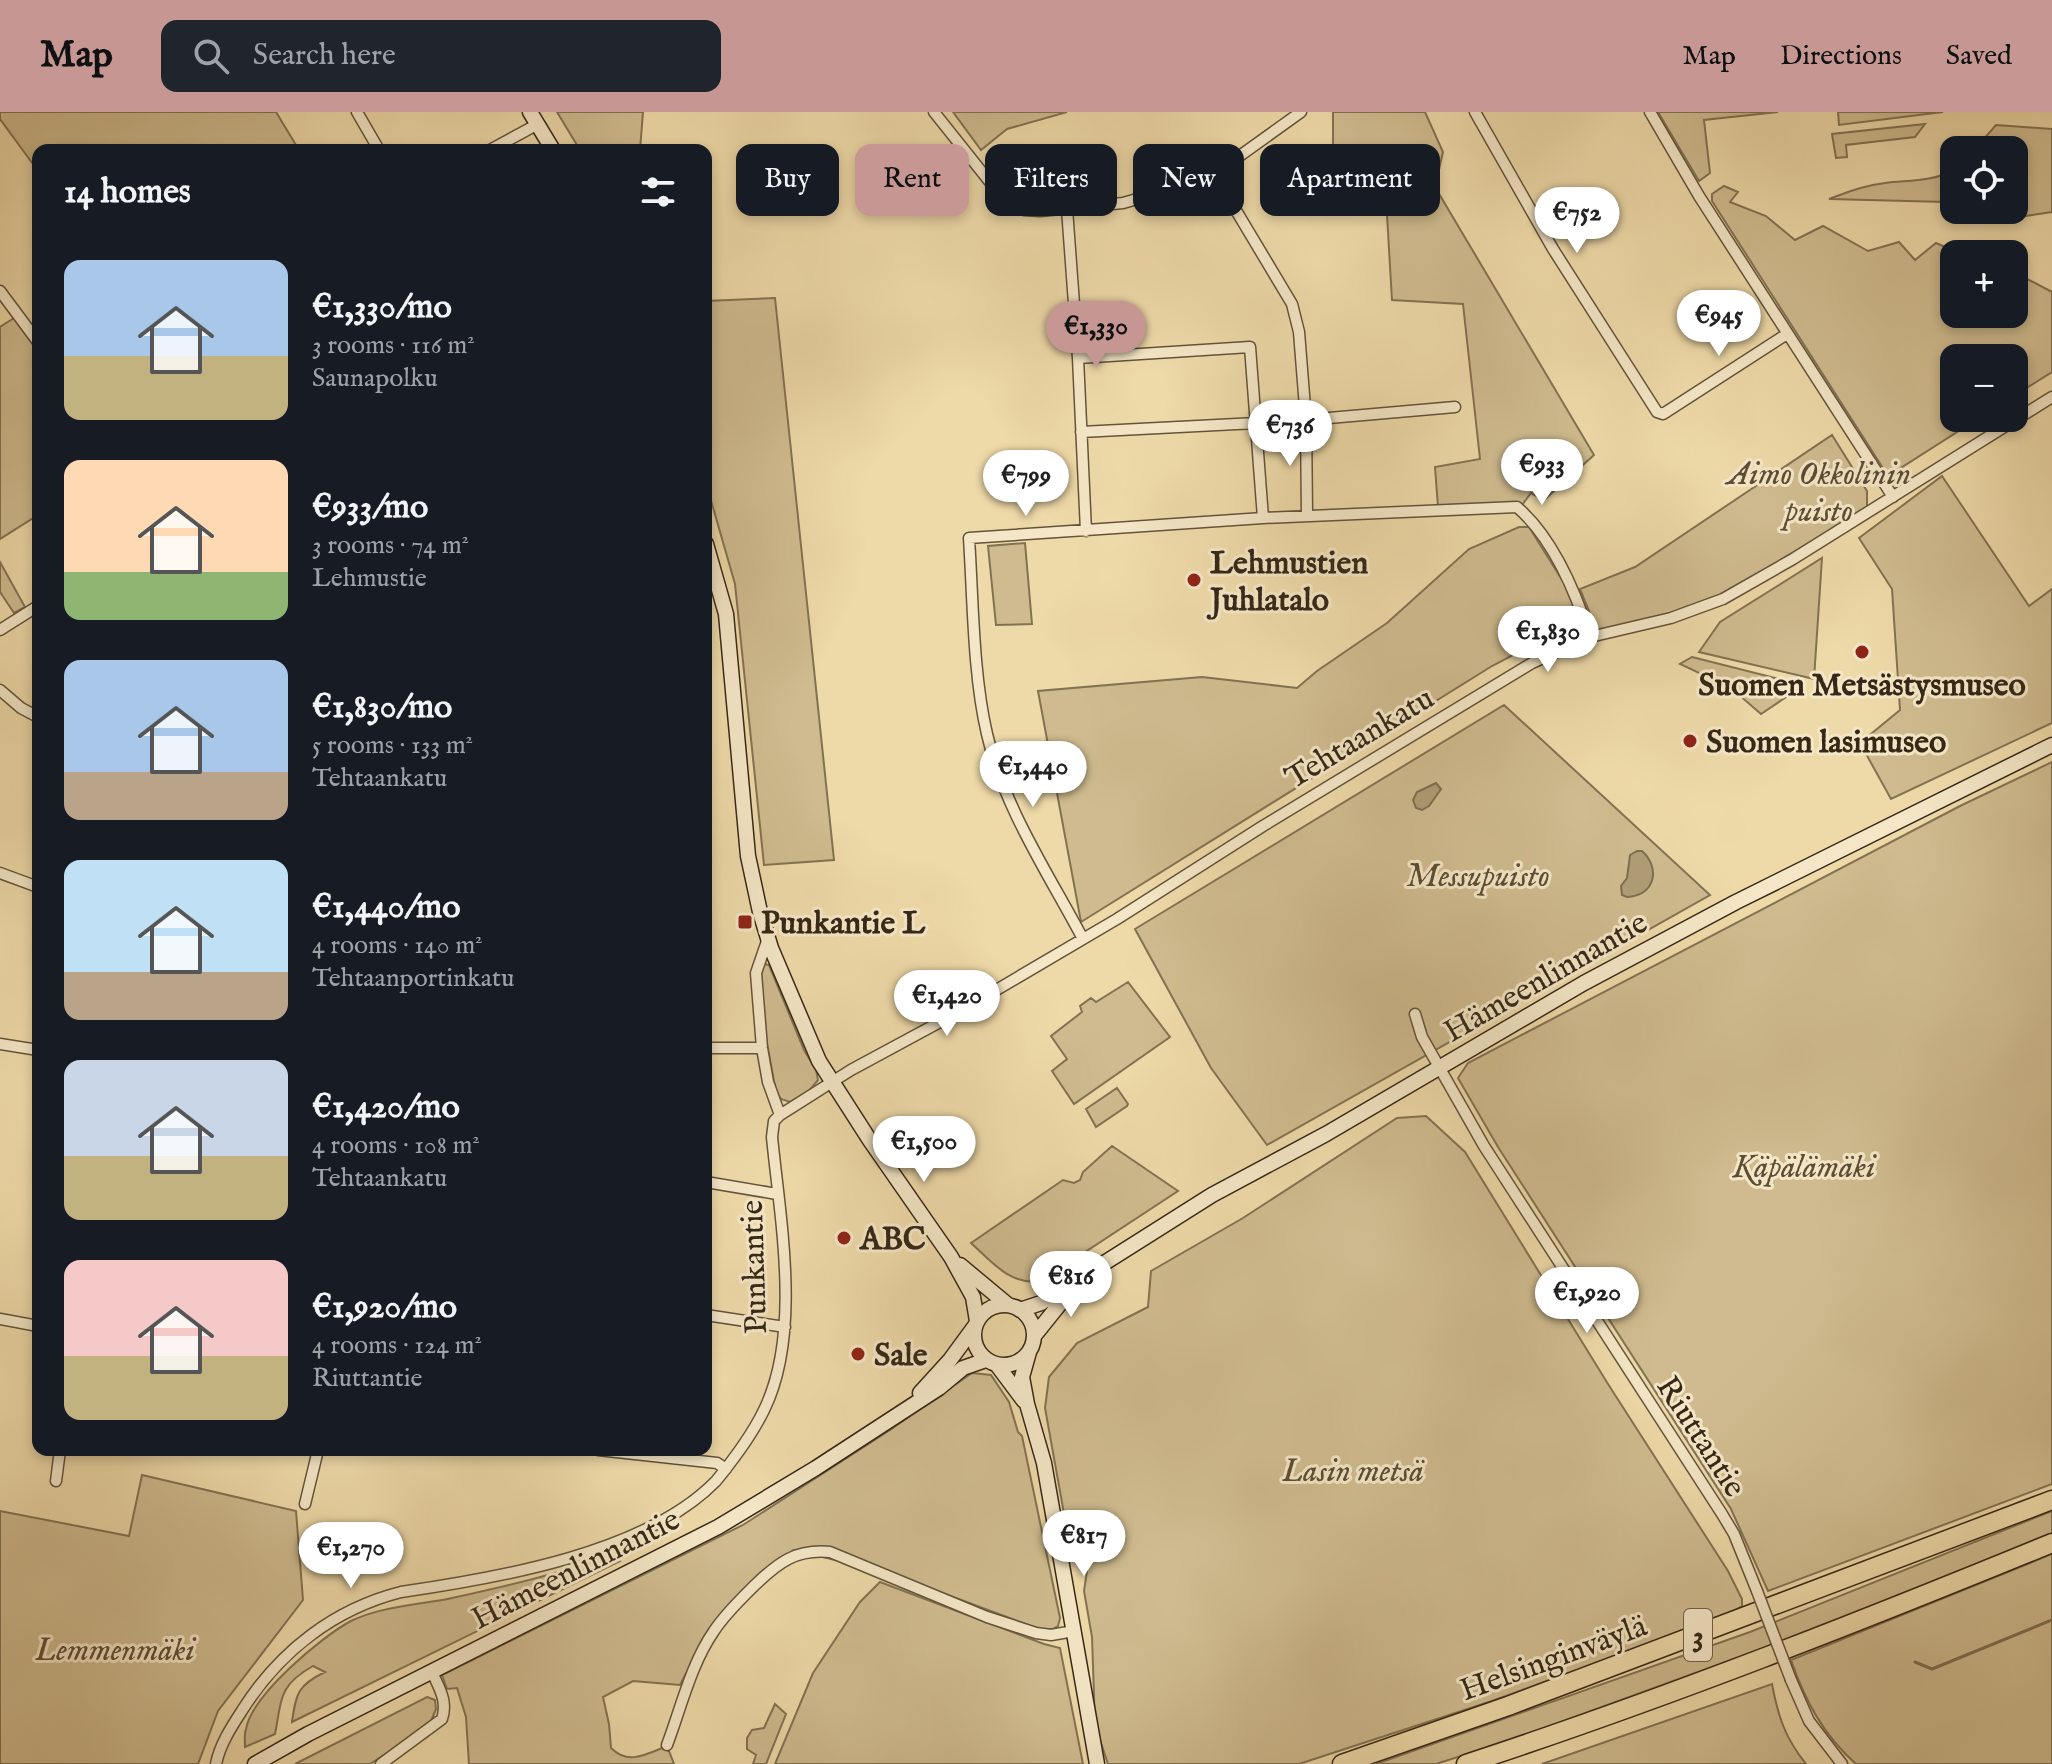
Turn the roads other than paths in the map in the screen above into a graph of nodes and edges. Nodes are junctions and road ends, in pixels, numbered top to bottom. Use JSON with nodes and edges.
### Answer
{"nodes":[{"id":1,"x":357,"y":112,"type":"edge"},
{"id":2,"x":934,"y":112,"type":"edge"},
{"id":3,"x":1301,"y":112,"type":"edge"},
{"id":4,"x":1475,"y":112,"type":"edge"},
{"id":5,"x":1650,"y":112,"type":"edge"},
{"id":6,"x":534,"y":118,"type":"edge"},
{"id":7,"x":376,"y":144,"type":"edge"},
{"id":8,"x":498,"y":144,"type":"edge"},
{"id":9,"x":549,"y":144,"type":"edge"},
{"id":10,"x":1244,"y":151,"type":"edge"},
{"id":11,"x":985,"y":176,"type":"edge"},
{"id":12,"x":1068,"y":216,"type":"edge"},
{"id":13,"x":1239,"y":216,"type":"edge"},
{"id":14,"x":0,"y":291,"type":"edge"},
{"id":15,"x":32,"y":334,"type":"edge"},
{"id":16,"x":1787,"y":334,"type":"junction"},
{"id":17,"x":1078,"y":358,"type":"junction"},
{"id":18,"x":2052,"y":397,"type":"edge"},
{"id":19,"x":1455,"y":407,"type":"dead end"},
{"id":20,"x":1306,"y":420,"type":"junction"},
{"id":21,"x":1256,"y":423,"type":"junction"},
{"id":22,"x":1081,"y":432,"type":"junction"},
{"id":23,"x":1893,"y":497,"type":"junction"},
{"id":24,"x":1307,"y":516,"type":"junction"},
{"id":25,"x":1263,"y":518,"type":"junction"},
{"id":26,"x":1086,"y":531,"type":"junction"},
{"id":27,"x":712,"y":565,"type":"edge"},
{"id":28,"x":32,"y":610,"type":"edge"},
{"id":29,"x":0,"y":630,"type":"edge"},
{"id":30,"x":1590,"y":637,"type":"junction"},
{"id":31,"x":0,"y":690,"type":"edge"},
{"id":32,"x":32,"y":714,"type":"edge"},
{"id":33,"x":2052,"y":745,"type":"edge"},
{"id":34,"x":0,"y":873,"type":"edge"},
{"id":35,"x":32,"y":885,"type":"edge"},
{"id":36,"x":768,"y":938,"type":"junction"},
{"id":37,"x":1083,"y":939,"type":"junction"},
{"id":38,"x":1415,"y":1014,"type":"dead end"},
{"id":39,"x":0,"y":1044,"type":"edge"},
{"id":40,"x":712,"y":1048,"type":"edge"},
{"id":41,"x":762,"y":1048,"type":"junction"},
{"id":42,"x":32,"y":1049,"type":"edge"},
{"id":43,"x":1439,"y":1068,"type":"junction"},
{"id":44,"x":832,"y":1083,"type":"junction"},
{"id":45,"x":780,"y":1115,"type":"junction"},
{"id":46,"x":712,"y":1183,"type":"edge"},
{"id":47,"x":777,"y":1194,"type":"junction"},
{"id":48,"x":951,"y":1257,"type":"junction"},
{"id":49,"x":1080,"y":1280,"type":"junction"},
{"id":50,"x":1014,"y":1308,"type":"junction"},
{"id":51,"x":712,"y":1316,"type":"edge"},
{"id":52,"x":0,"y":1319,"type":"edge"},
{"id":53,"x":976,"y":1324,"type":"junction"},
{"id":54,"x":32,"y":1325,"type":"edge"},
{"id":55,"x":785,"y":1327,"type":"junction"},
{"id":56,"x":1034,"y":1336,"type":"junction"},
{"id":57,"x":1029,"y":1352,"type":"junction"},
{"id":58,"x":992,"y":1362,"type":"junction"},
{"id":59,"x":1027,"y":1404,"type":"junction"},
{"id":60,"x":910,"y":1405,"type":"junction"},
{"id":61,"x":59,"y":1456,"type":"edge"},
{"id":62,"x":317,"y":1456,"type":"edge"},
{"id":63,"x":653,"y":1456,"type":"edge"},
{"id":64,"x":726,"y":1469,"type":"junction"},
{"id":65,"x":56,"y":1481,"type":"dead end"},
{"id":66,"x":2052,"y":1500,"type":"edge"},
{"id":67,"x":305,"y":1504,"type":"dead end"},
{"id":68,"x":2052,"y":1543,"type":"edge"},
{"id":69,"x":1074,"y":1631,"type":"junction"},
{"id":70,"x":432,"y":1672,"type":"junction"},
{"id":71,"x":667,"y":1745,"type":"dead end"},
{"id":72,"x":216,"y":1764,"type":"edge"},
{"id":73,"x":255,"y":1764,"type":"edge"},
{"id":74,"x":381,"y":1764,"type":"edge"},
{"id":75,"x":1097,"y":1764,"type":"edge"},
{"id":76,"x":1342,"y":1764,"type":"edge"},
{"id":77,"x":1466,"y":1764,"type":"edge"},
{"id":78,"x":1842,"y":1764,"type":"edge"}],
"edges":[{"from":1,"to":7,"type":"street"},
{"from":2,"to":11,"type":"street"},
{"from":3,"to":10,"type":"street"},
{"from":4,"to":16,"type":"street"},
{"from":5,"to":16,"type":"street"},
{"from":6,"to":8,"type":"street"},
{"from":6,"to":9,"type":"main road"},
{"from":12,"to":17,"type":"street"},
{"from":13,"to":20,"type":"street"},
{"from":14,"to":15,"type":"street"},
{"from":16,"to":23,"type":"street"},
{"from":17,"to":21,"type":"street"},
{"from":17,"to":22,"type":"street"},
{"from":18,"to":23,"type":"street","name":"Tehtaankatu"},
{"from":19,"to":20,"type":"street"},
{"from":20,"to":24,"type":"street"},
{"from":21,"to":22,"type":"street"},
{"from":21,"to":25,"type":"street"},
{"from":22,"to":26,"type":"street"},
{"from":23,"to":30,"type":"street","name":"Tehtaankatu"},
{"from":24,"to":25,"type":"street"},
{"from":24,"to":30,"type":"street"},
{"from":25,"to":26,"type":"street"},
{"from":26,"to":37,"type":"street"},
{"from":27,"to":36,"type":"main road"},
{"from":28,"to":29,"type":"street"},
{"from":30,"to":37,"type":"street","name":"Tehtaankatu"},
{"from":31,"to":32,"type":"street"},
{"from":33,"to":43,"type":"main road","name":"Hämeenlinnantie"},
{"from":34,"to":35,"type":"street"},
{"from":36,"to":41,"type":"street","name":"Punkantie"},
{"from":36,"to":44,"type":"main road"},
{"from":37,"to":44,"type":"street","name":"Tehtaankatu"},
{"from":38,"to":43,"type":"street","name":"Riuttantie"},
{"from":39,"to":42,"type":"street"},
{"from":40,"to":41,"type":"street"},
{"from":41,"to":45,"type":"street","name":"Punkantie"},
{"from":43,"to":49,"type":"main road","name":"Hämeenlinnantie"},
{"from":43,"to":78,"type":"street","name":"Riuttantie","bridge":true},
{"from":44,"to":45,"type":"street"},
{"from":44,"to":48,"type":"main road"},
{"from":45,"to":47,"type":"street","name":"Punkantie"},
{"from":46,"to":47,"type":"street"},
{"from":47,"to":55,"type":"street","name":"Punkantie"},
{"from":48,"to":50,"type":"main road"},
{"from":48,"to":53,"type":"main road"},
{"from":49,"to":50,"type":"main road","name":"Hämeenlinnantie"},
{"from":49,"to":56,"type":"main road","name":"Hämeenlinnantie"},
{"from":50,"to":53,"type":"main road"},
{"from":50,"to":56,"type":"main road"},
{"from":51,"to":55,"type":"street"},
{"from":52,"to":54,"type":"street"},
{"from":53,"to":58,"type":"main road"},
{"from":53,"to":60,"type":"main road","name":"Hämeenlinnantie"},
{"from":55,"to":64,"type":"street","name":"Punkantie"},
{"from":56,"to":57,"type":"main road"},
{"from":57,"to":58,"type":"main road"},
{"from":57,"to":59,"type":"main road"},
{"from":58,"to":59,"type":"main road"},
{"from":58,"to":60,"type":"main road","name":"Hämeenlinnantie"},
{"from":59,"to":69,"type":"main road"},
{"from":60,"to":70,"type":"main road","name":"Hämeenlinnantie"},
{"from":61,"to":65,"type":"street"},
{"from":62,"to":67,"type":"street"},
{"from":63,"to":64,"type":"street"},
{"from":64,"to":72,"type":"street","name":"Punkantie"},
{"from":66,"to":76,"type":"highway","name":"Helsinginväylä","number":"3"},
{"from":68,"to":77,"type":"highway","number":"3"},
{"from":69,"to":71,"type":"street"},
{"from":69,"to":75,"type":"main road"},
{"from":70,"to":73,"type":"main road","name":"Hämeenlinnantie"},
{"from":70,"to":74,"type":"street"}]}
